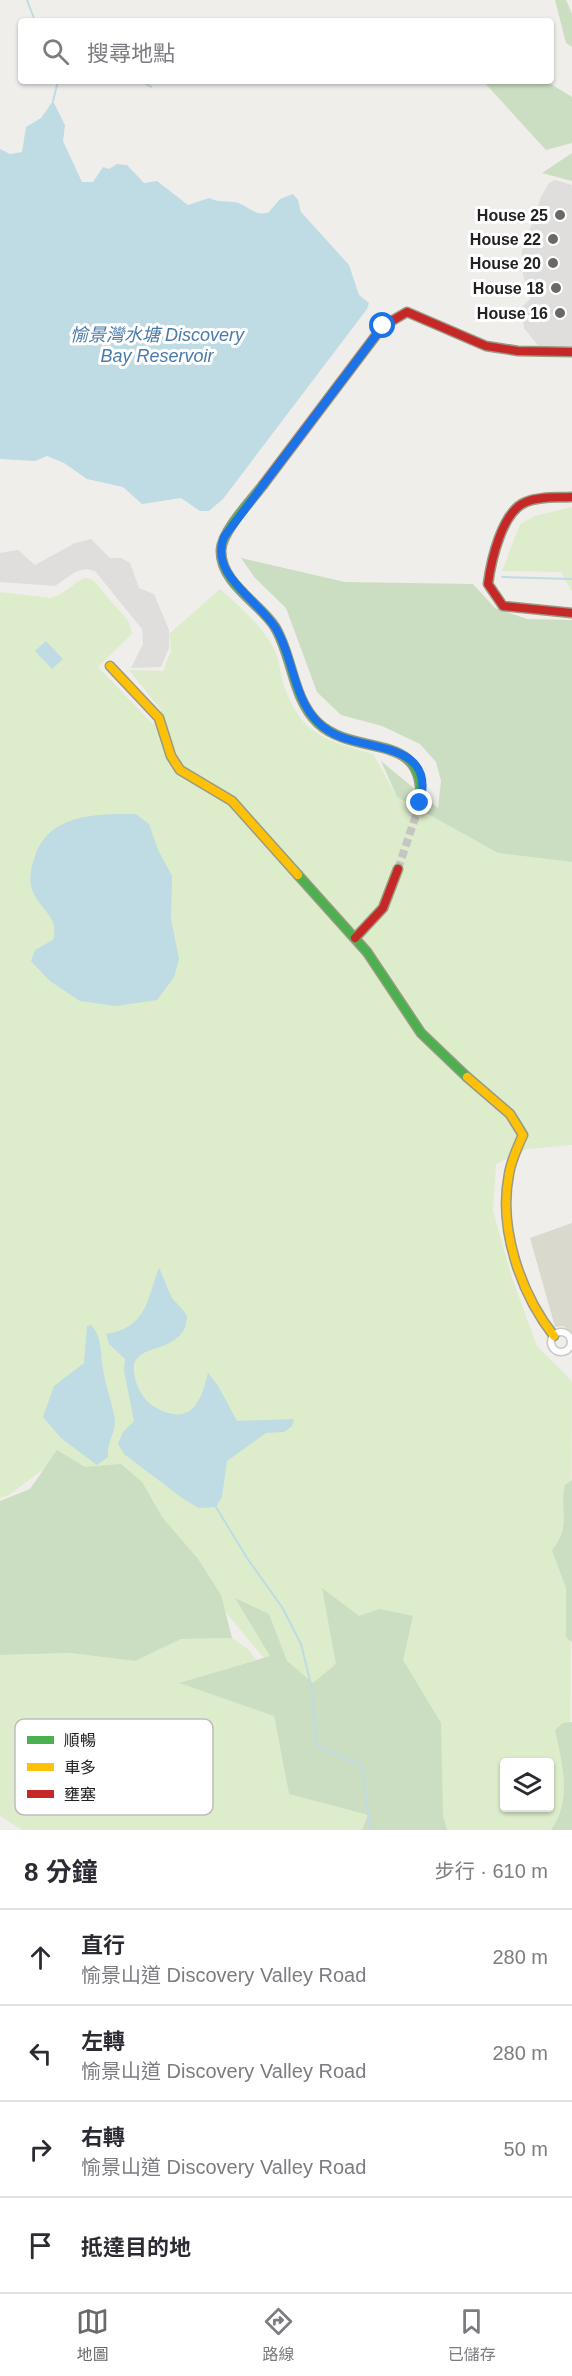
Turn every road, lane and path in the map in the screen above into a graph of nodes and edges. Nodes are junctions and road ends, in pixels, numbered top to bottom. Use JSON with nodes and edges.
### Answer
{"nodes":[{"id":1,"x":572,"y":352,"type":"edge"},
{"id":2,"x":572,"y":497,"type":"edge"},
{"id":3,"x":572,"y":612,"type":"edge"},
{"id":4,"x":110,"y":666,"type":"dead end"},
{"id":5,"x":420,"y":803,"type":"tunnel mouth"},
{"id":6,"x":398,"y":869,"type":"tunnel mouth"},
{"id":7,"x":355,"y":938,"type":"junction"},
{"id":8,"x":554,"y":1336,"type":"junction"},
{"id":9,"x":570,"y":1349,"type":"edge"}],
"edges":[{"from":1,"to":5,"type":"street"},
{"from":2,"to":3,"type":"street"},
{"from":4,"to":7,"type":"street"},
{"from":6,"to":7,"type":"street"},
{"from":7,"to":8,"type":"street"},
{"from":8,"to":9,"type":"street"},
{"from":8,"to":9,"type":"street"}]}
